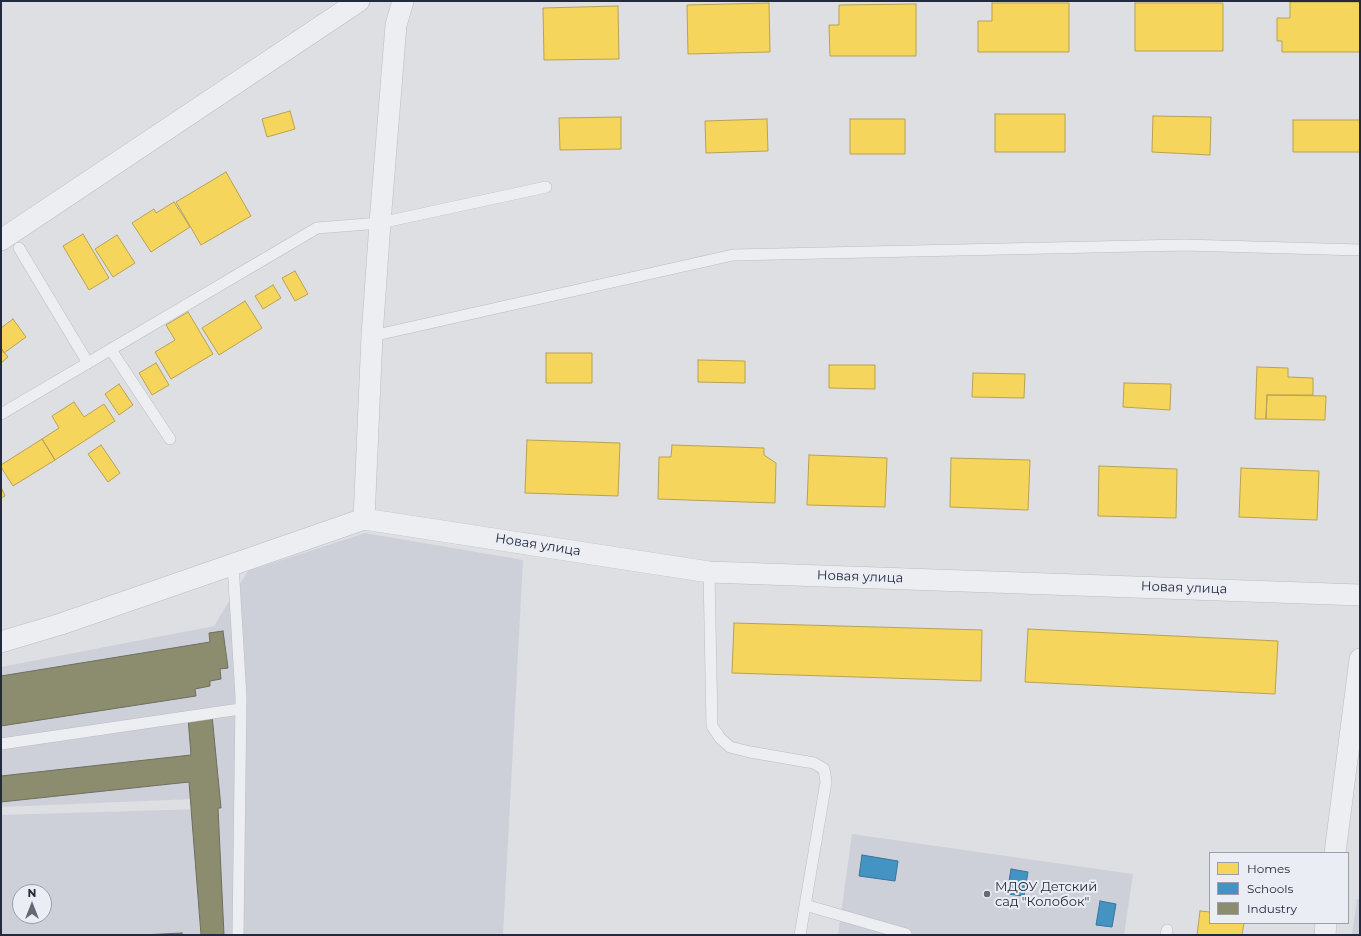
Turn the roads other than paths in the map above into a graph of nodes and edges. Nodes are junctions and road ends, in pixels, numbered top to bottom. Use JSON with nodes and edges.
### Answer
{"nodes":[{"id":1,"x":359,"y":1,"type":"edge"},
{"id":2,"x":403,"y":1,"type":"edge"},
{"id":3,"x":546,"y":187,"type":"dead end"},
{"id":4,"x":380,"y":223,"type":"junction"},
{"id":5,"x":10,"y":244,"type":"edge"},
{"id":6,"x":1360,"y":250,"type":"edge"},
{"id":7,"x":372,"y":336,"type":"junction"},
{"id":8,"x":111,"y":350,"type":"junction"},
{"id":9,"x":88,"y":363,"type":"junction"},
{"id":10,"x":1,"y":414,"type":"edge"},
{"id":11,"x":170,"y":439,"type":"dead end"},
{"id":12,"x":364,"y":519,"type":"junction"},
{"id":13,"x":233,"y":564,"type":"junction"},
{"id":14,"x":709,"y":572,"type":"junction"},
{"id":15,"x":1360,"y":594,"type":"edge"},
{"id":16,"x":1,"y":642,"type":"edge"},
{"id":17,"x":1360,"y":659,"type":"edge"},
{"id":18,"x":240,"y":710,"type":"junction"},
{"id":19,"x":1,"y":744,"type":"edge"},
{"id":20,"x":1335,"y":852,"type":"edge"},
{"id":21,"x":805,"y":905,"type":"junction"},
{"id":22,"x":1326,"y":924,"type":"edge"},
{"id":23,"x":238,"y":935,"type":"edge"},
{"id":24,"x":800,"y":935,"type":"edge"},
{"id":25,"x":906,"y":935,"type":"edge"},
{"id":26,"x":1325,"y":935,"type":"edge"}],
"edges":[{"from":1,"to":5,"type":"street"},
{"from":2,"to":4,"type":"street"},
{"from":3,"to":4,"type":"lane"},
{"from":4,"to":7,"type":"street"},
{"from":4,"to":8,"type":"lane"},
{"from":5,"to":9,"type":"lane"},
{"from":6,"to":7,"type":"lane"},
{"from":7,"to":12,"type":"street"},
{"from":8,"to":9,"type":"lane"},
{"from":8,"to":11,"type":"lane"},
{"from":9,"to":10,"type":"lane"},
{"from":12,"to":13,"type":"street"},
{"from":12,"to":14,"type":"street","name":"Новая улица"},
{"from":13,"to":16,"type":"street"},
{"from":13,"to":18,"type":"lane"},
{"from":14,"to":15,"type":"street","name":"Новая улица"},
{"from":14,"to":21,"type":"lane"},
{"from":17,"to":20,"type":"street"},
{"from":18,"to":19,"type":"lane"},
{"from":18,"to":23,"type":"lane"},
{"from":21,"to":24,"type":"lane"},
{"from":21,"to":25,"type":"lane"},
{"from":22,"to":26,"type":"street"}]}
